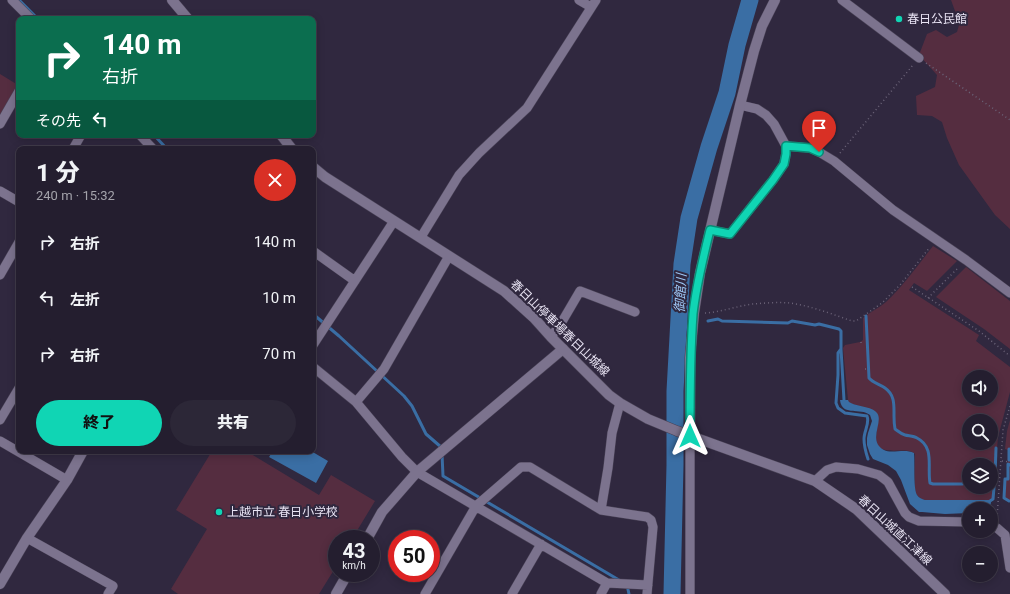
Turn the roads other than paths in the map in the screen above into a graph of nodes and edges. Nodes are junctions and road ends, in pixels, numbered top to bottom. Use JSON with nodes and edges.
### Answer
{"nodes":[{"id":1,"x":12,"y":0,"type":"edge"},
{"id":2,"x":172,"y":0,"type":"edge"},
{"id":3,"x":579,"y":0,"type":"edge"},
{"id":4,"x":775,"y":0,"type":"edge"},
{"id":5,"x":842,"y":0,"type":"edge"},
{"id":6,"x":593,"y":3,"type":"edge"},
{"id":7,"x":28,"y":16,"type":"edge"},
{"id":8,"x":185,"y":16,"type":"edge"},
{"id":9,"x":919,"y":58,"type":"road end"},
{"id":10,"x":16,"y":96,"type":"edge"},
{"id":11,"x":740,"y":106,"type":"junction"},
{"id":12,"x":0,"y":124,"type":"edge"},
{"id":13,"x":143,"y":138,"type":"edge"},
{"id":14,"x":283,"y":138,"type":"edge"},
{"id":15,"x":150,"y":146,"type":"edge"},
{"id":16,"x":290,"y":146,"type":"edge"},
{"id":17,"x":786,"y":146,"type":"junction"},
{"id":18,"x":316,"y":170,"type":"edge"},
{"id":19,"x":0,"y":191,"type":"edge"},
{"id":20,"x":16,"y":200,"type":"edge"},
{"id":21,"x":394,"y":221,"type":"junction"},
{"id":22,"x":710,"y":230,"type":"junction"},
{"id":23,"x":420,"y":237,"type":"junction"},
{"id":24,"x":16,"y":247,"type":"edge"},
{"id":25,"x":316,"y":253,"type":"edge"},
{"id":26,"x":449,"y":256,"type":"junction"},
{"id":27,"x":0,"y":275,"type":"edge"},
{"id":28,"x":355,"y":282,"type":"junction"},
{"id":29,"x":1010,"y":293,"type":"edge"},
{"id":30,"x":635,"y":312,"type":"dead end"},
{"id":31,"x":551,"y":337,"type":"junction"},
{"id":32,"x":316,"y":341,"type":"edge"},
{"id":33,"x":563,"y":349,"type":"junction"},
{"id":34,"x":316,"y":369,"type":"edge"},
{"id":35,"x":16,"y":393,"type":"edge"},
{"id":36,"x":356,"y":402,"type":"junction"},
{"id":37,"x":620,"y":403,"type":"junction"},
{"id":38,"x":0,"y":420,"type":"edge"},
{"id":39,"x":690,"y":436,"type":"junction"},
{"id":40,"x":0,"y":441,"type":"edge"},
{"id":41,"x":16,"y":450,"type":"edge"},
{"id":42,"x":22,"y":454,"type":"edge"},
{"id":43,"x":81,"y":454,"type":"edge"},
{"id":44,"x":417,"y":472,"type":"junction"},
{"id":45,"x":67,"y":480,"type":"junction"},
{"id":46,"x":815,"y":481,"type":"junction"},
{"id":47,"x":476,"y":506,"type":"junction"},
{"id":48,"x":601,"y":510,"type":"junction"},
{"id":49,"x":962,"y":522,"type":"edge"},
{"id":50,"x":372,"y":530,"type":"edge"},
{"id":51,"x":998,"y":530,"type":"edge"},
{"id":52,"x":27,"y":538,"type":"junction"},
{"id":53,"x":541,"y":544,"type":"junction"},
{"id":54,"x":1008,"y":545,"type":"edge"},
{"id":55,"x":1010,"y":568,"type":"edge"},
{"id":56,"x":343,"y":582,"type":"edge"},
{"id":57,"x":607,"y":583,"type":"junction"},
{"id":58,"x":0,"y":584,"type":"edge"},
{"id":59,"x":648,"y":590,"type":"edge"},
{"id":60,"x":108,"y":594,"type":"edge"},
{"id":61,"x":336,"y":594,"type":"edge"},
{"id":62,"x":425,"y":594,"type":"edge"},
{"id":63,"x":512,"y":594,"type":"edge"},
{"id":64,"x":601,"y":594,"type":"edge"},
{"id":65,"x":690,"y":594,"type":"edge"},
{"id":66,"x":945,"y":594,"type":"edge"}],
"edges":[{"from":1,"to":7,"type":"street"},
{"from":2,"to":8,"type":"main road"},
{"from":3,"to":6,"type":"street"},
{"from":4,"to":11,"type":"main road"},
{"from":5,"to":9,"type":"street"},
{"from":6,"to":23,"type":"street"},
{"from":10,"to":12,"type":"street"},
{"from":11,"to":17,"type":"street"},
{"from":11,"to":22,"type":"main road"},
{"from":13,"to":15,"type":"street"},
{"from":14,"to":16,"type":"main road"},
{"from":17,"to":22,"type":"street"},
{"from":17,"to":29,"type":"street"},
{"from":18,"to":21,"type":"main road","name":"春日山停車場春日山城線"},
{"from":19,"to":20,"type":"street"},
{"from":21,"to":23,"type":"main road","name":"春日山停車場春日山城線"},
{"from":21,"to":28,"type":"street"},
{"from":22,"to":39,"type":"main road"},
{"from":23,"to":26,"type":"main road","name":"春日山停車場春日山城線"},
{"from":24,"to":27,"type":"street"},
{"from":25,"to":28,"type":"street"},
{"from":26,"to":31,"type":"main road","name":"春日山停車場春日山城線"},
{"from":26,"to":36,"type":"street"},
{"from":28,"to":32,"type":"street"},
{"from":30,"to":31,"type":"street"},
{"from":31,"to":33,"type":"main road","name":"春日山停車場春日山城線"},
{"from":33,"to":37,"type":"main road","name":"春日山停車場春日山城線"},
{"from":33,"to":44,"type":"main road"},
{"from":34,"to":36,"type":"street"},
{"from":35,"to":38,"type":"street"},
{"from":36,"to":44,"type":"street"},
{"from":37,"to":39,"type":"main road","name":"春日山停車場春日山城線"},
{"from":37,"to":48,"type":"street"},
{"from":39,"to":46,"type":"main road","name":"春日山城直江津線"},
{"from":39,"to":65,"type":"street"},
{"from":40,"to":41,"type":"street"},
{"from":42,"to":45,"type":"street"},
{"from":43,"to":45,"type":"main road"},
{"from":44,"to":47,"type":"street"},
{"from":44,"to":50,"type":"main road"},
{"from":45,"to":52,"type":"main road"},
{"from":46,"to":49,"type":"street"},
{"from":46,"to":66,"type":"main road","name":"春日山城直江津線"},
{"from":47,"to":48,"type":"street"},
{"from":47,"to":53,"type":"street"},
{"from":47,"to":62,"type":"street"},
{"from":48,"to":59,"type":"street"},
{"from":51,"to":54,"type":"street"},
{"from":52,"to":58,"type":"main road"},
{"from":52,"to":60,"type":"street"},
{"from":53,"to":57,"type":"street"},
{"from":53,"to":63,"type":"street"},
{"from":54,"to":55,"type":"street"},
{"from":56,"to":61,"type":"main road"},
{"from":57,"to":59,"type":"street"},
{"from":57,"to":64,"type":"street"}]}
